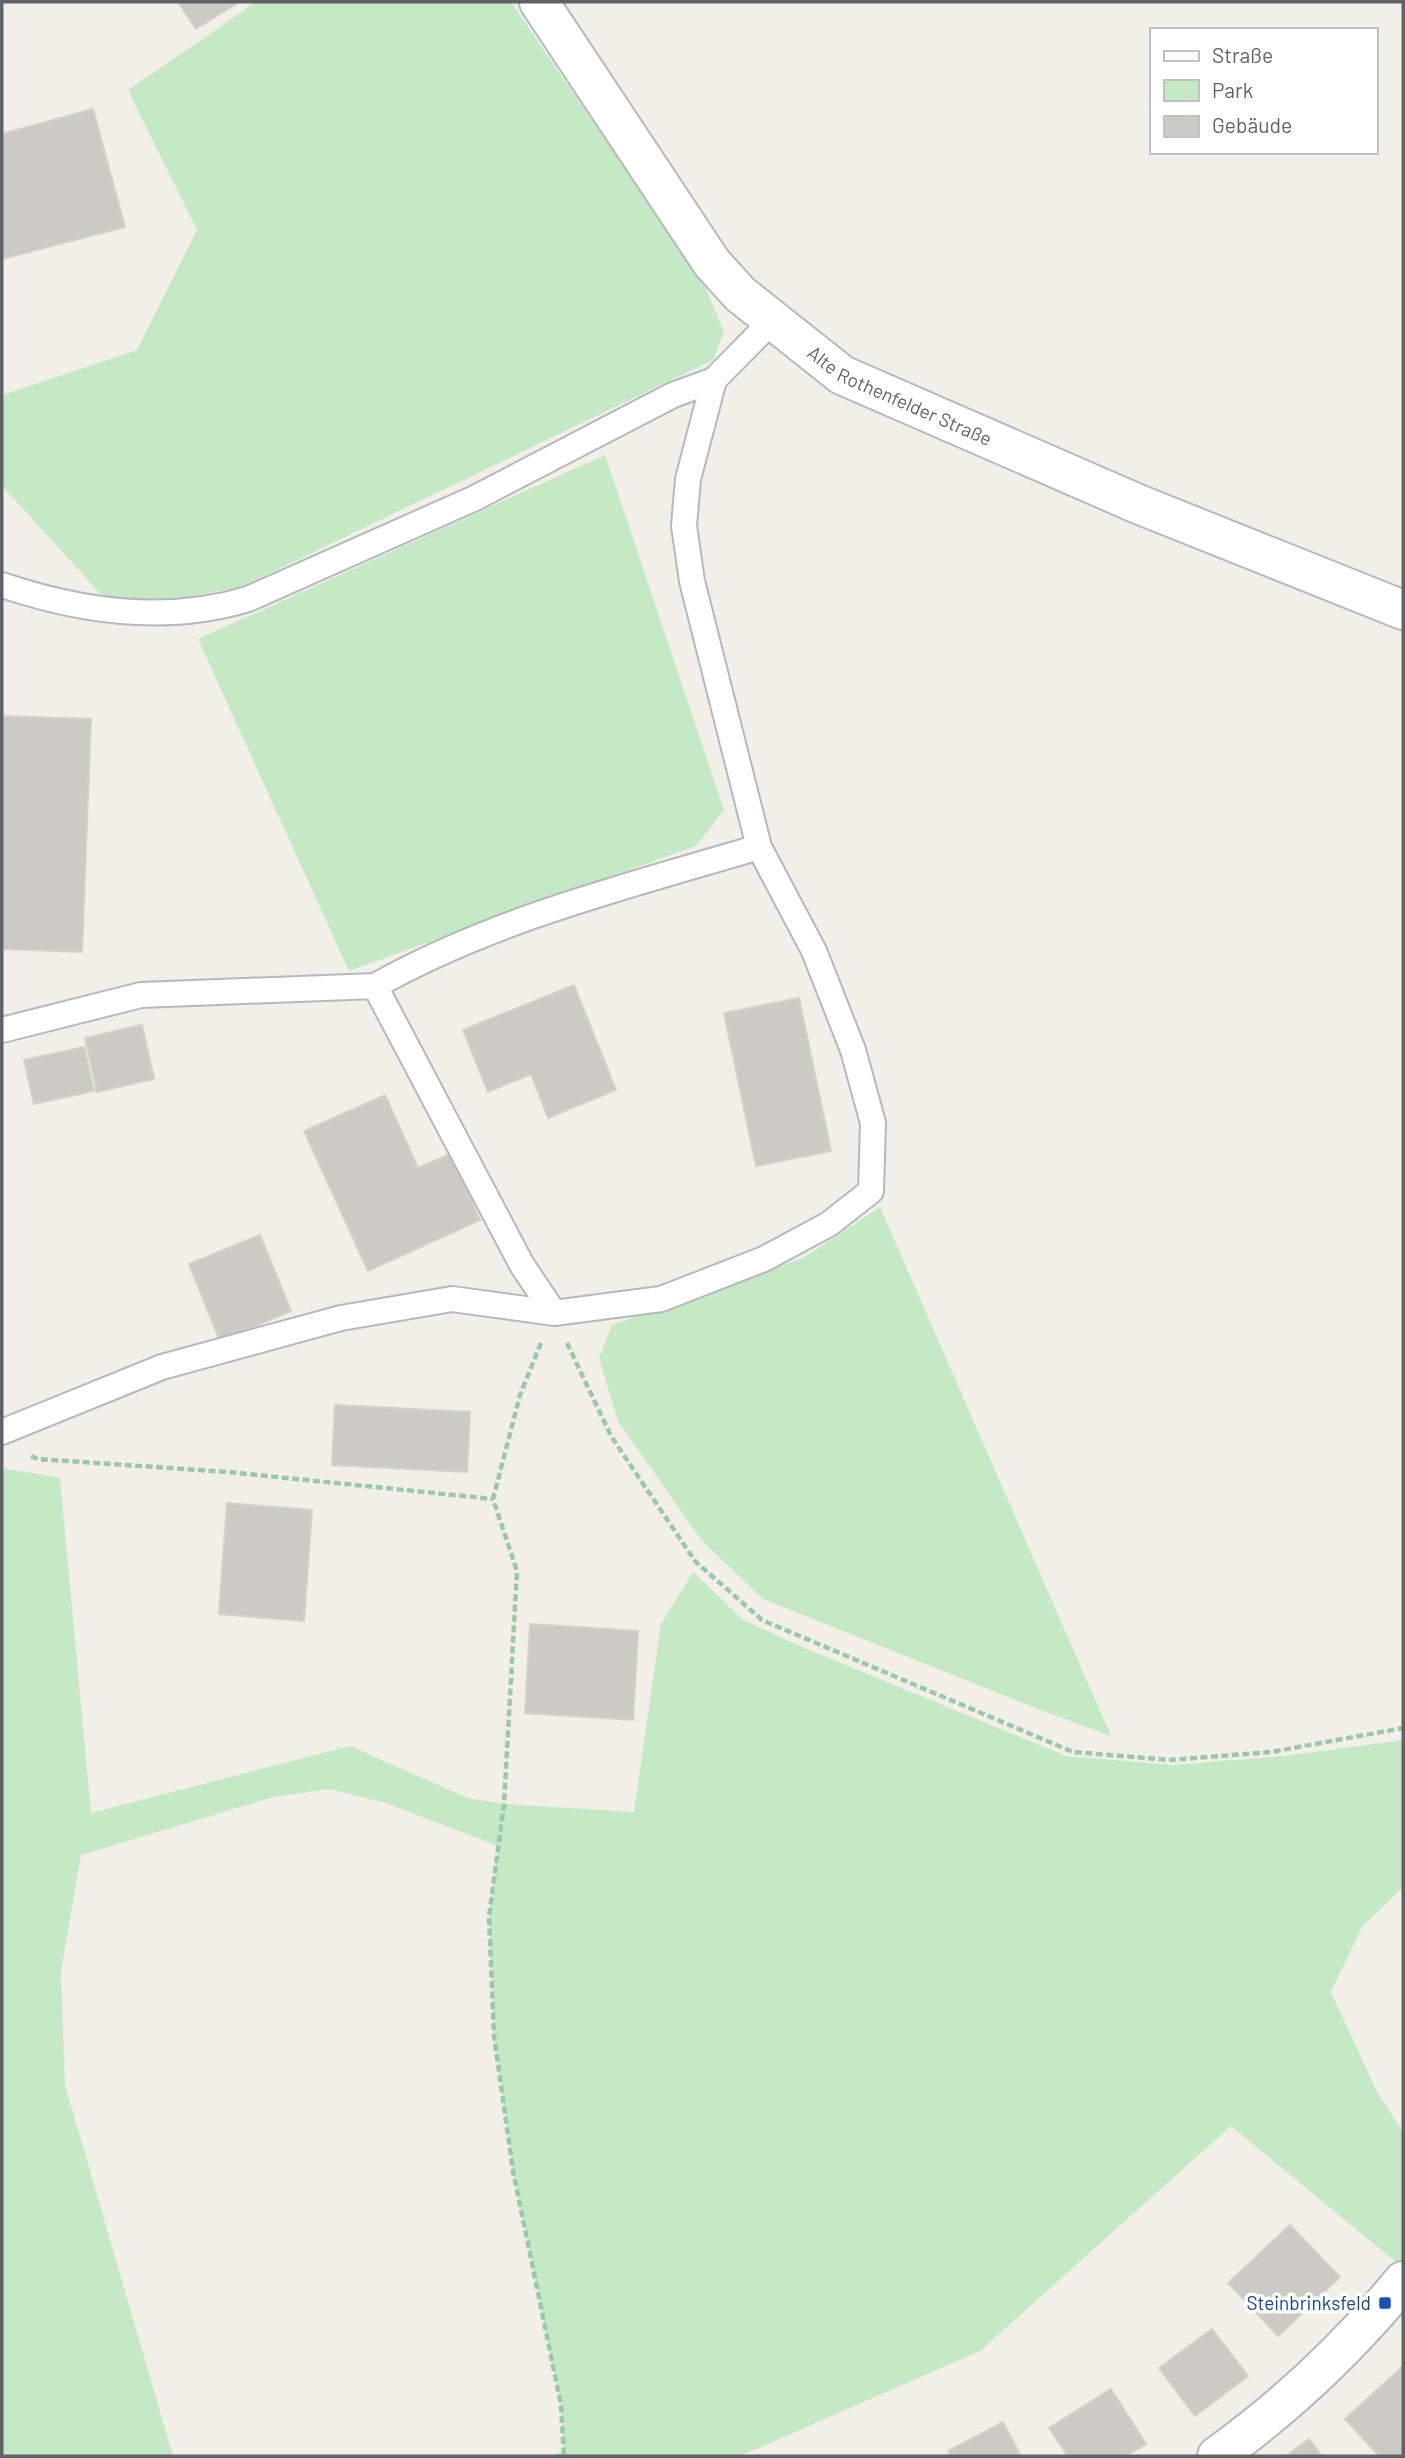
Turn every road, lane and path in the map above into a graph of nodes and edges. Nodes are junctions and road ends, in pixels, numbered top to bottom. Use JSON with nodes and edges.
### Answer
{"nodes":[{"id":1,"x":538,"y":2,"type":"edge"},
{"id":2,"x":772,"y":321,"type":"junction"},
{"id":3,"x":714,"y":380,"type":"junction"},
{"id":4,"x":2,"y":585,"type":"edge"},
{"id":5,"x":1403,"y":610,"type":"edge"},
{"id":6,"x":759,"y":847,"type":"junction"},
{"id":7,"x":375,"y":986,"type":"junction"},
{"id":8,"x":2,"y":1030,"type":"edge"},
{"id":9,"x":554,"y":1313,"type":"junction"},
{"id":10,"x":2,"y":1432,"type":"edge"},
{"id":11,"x":29,"y":1454,"type":"dead end"},
{"id":12,"x":493,"y":1499,"type":"junction"},
{"id":13,"x":1403,"y":1728,"type":"edge"},
{"id":14,"x":1403,"y":2281,"type":"edge"},
{"id":15,"x":564,"y":2456,"type":"edge"},
{"id":16,"x":1217,"y":2456,"type":"edge"}],
"edges":[{"from":1,"to":2,"type":"street","name":"Alte Rothenfelder Straße"},
{"from":2,"to":3,"type":"lane"},
{"from":2,"to":5,"type":"street","name":"Alte Rothenfelder Straße"},
{"from":3,"to":4,"type":"lane"},
{"from":3,"to":6,"type":"lane"},
{"from":6,"to":7,"type":"lane"},
{"from":6,"to":9,"type":"lane"},
{"from":7,"to":8,"type":"lane"},
{"from":7,"to":9,"type":"lane"},
{"from":9,"to":10,"type":"lane"},
{"from":9,"to":12,"type":"path"},
{"from":9,"to":13,"type":"path"},
{"from":11,"to":12,"type":"path"},
{"from":12,"to":15,"type":"path"},
{"from":14,"to":16,"type":"street"}]}
